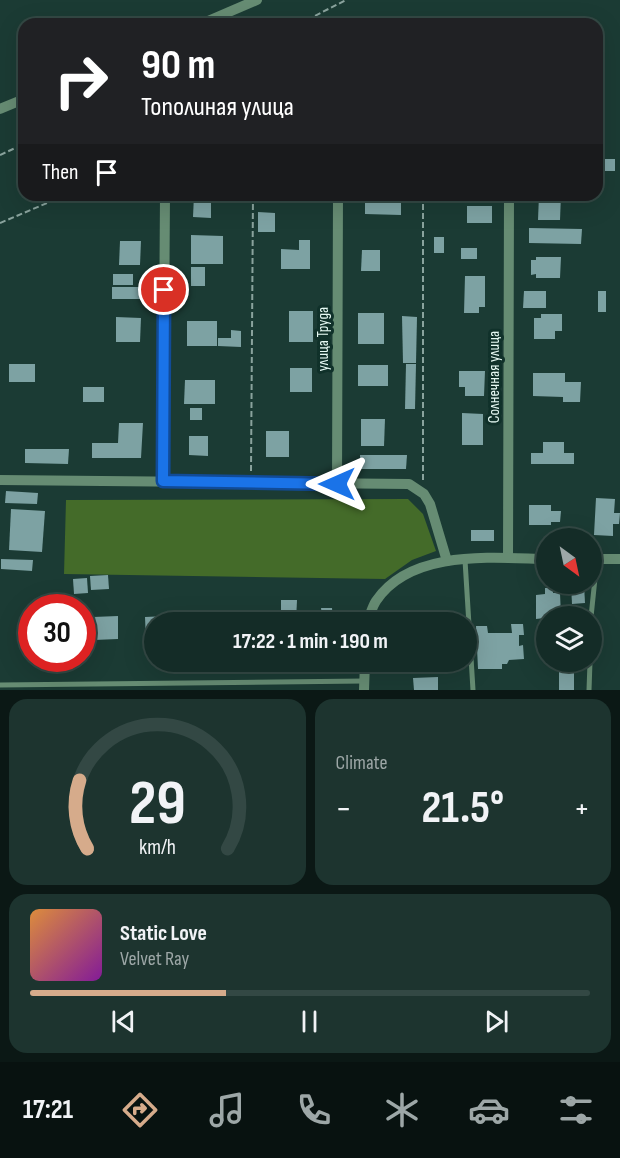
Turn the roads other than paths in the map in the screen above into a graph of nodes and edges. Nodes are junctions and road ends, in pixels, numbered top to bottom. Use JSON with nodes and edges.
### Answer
{"nodes":[{"id":1,"x":257,"y":0,"type":"edge"},
{"id":2,"x":215,"y":18,"type":"edge"},
{"id":3,"x":18,"y":102,"type":"edge"},
{"id":4,"x":0,"y":110,"type":"edge"},
{"id":5,"x":165,"y":201,"type":"edge"},
{"id":6,"x":338,"y":201,"type":"edge"},
{"id":7,"x":509,"y":201,"type":"edge"},
{"id":8,"x":0,"y":474,"type":"edge"},
{"id":9,"x":0,"y":481,"type":"edge"},
{"id":10,"x":163,"y":481,"type":"junction"},
{"id":11,"x":337,"y":484,"type":"junction"},
{"id":12,"x":508,"y":558,"type":"junction"},
{"id":13,"x":536,"y":559,"type":"edge"},
{"id":14,"x":602,"y":559,"type":"edge"},
{"id":15,"x":620,"y":559,"type":"edge"},
{"id":16,"x":465,"y":560,"type":"junction"},
{"id":17,"x":447,"y":561,"type":"junction"},
{"id":18,"x":371,"y":612,"type":"edge"},
{"id":19,"x":590,"y":672,"type":"edge"},
{"id":20,"x":0,"y":685,"type":"edge"},
{"id":21,"x":364,"y":685,"type":"edge"},
{"id":22,"x":473,"y":690,"type":"edge"},
{"id":23,"x":590,"y":690,"type":"edge"}],
"edges":[{"from":1,"to":2,"type":"street"},
{"from":3,"to":4,"type":"street"},
{"from":5,"to":10,"type":"street"},
{"from":6,"to":11,"type":"street","name":"улица Труда"},
{"from":7,"to":12,"type":"street","name":"Солнечная улица"},
{"from":8,"to":9,"type":"street"},
{"from":9,"to":10,"type":"street"},
{"from":10,"to":11,"type":"street"},
{"from":11,"to":17,"type":"street"},
{"from":12,"to":13,"type":"street"},
{"from":12,"to":16,"type":"street"},
{"from":14,"to":15,"type":"street"},
{"from":16,"to":17,"type":"street"},
{"from":16,"to":22,"type":"lane"},
{"from":17,"to":18,"type":"street"},
{"from":19,"to":23,"type":"lane"},
{"from":20,"to":21,"type":"lane"}]}
